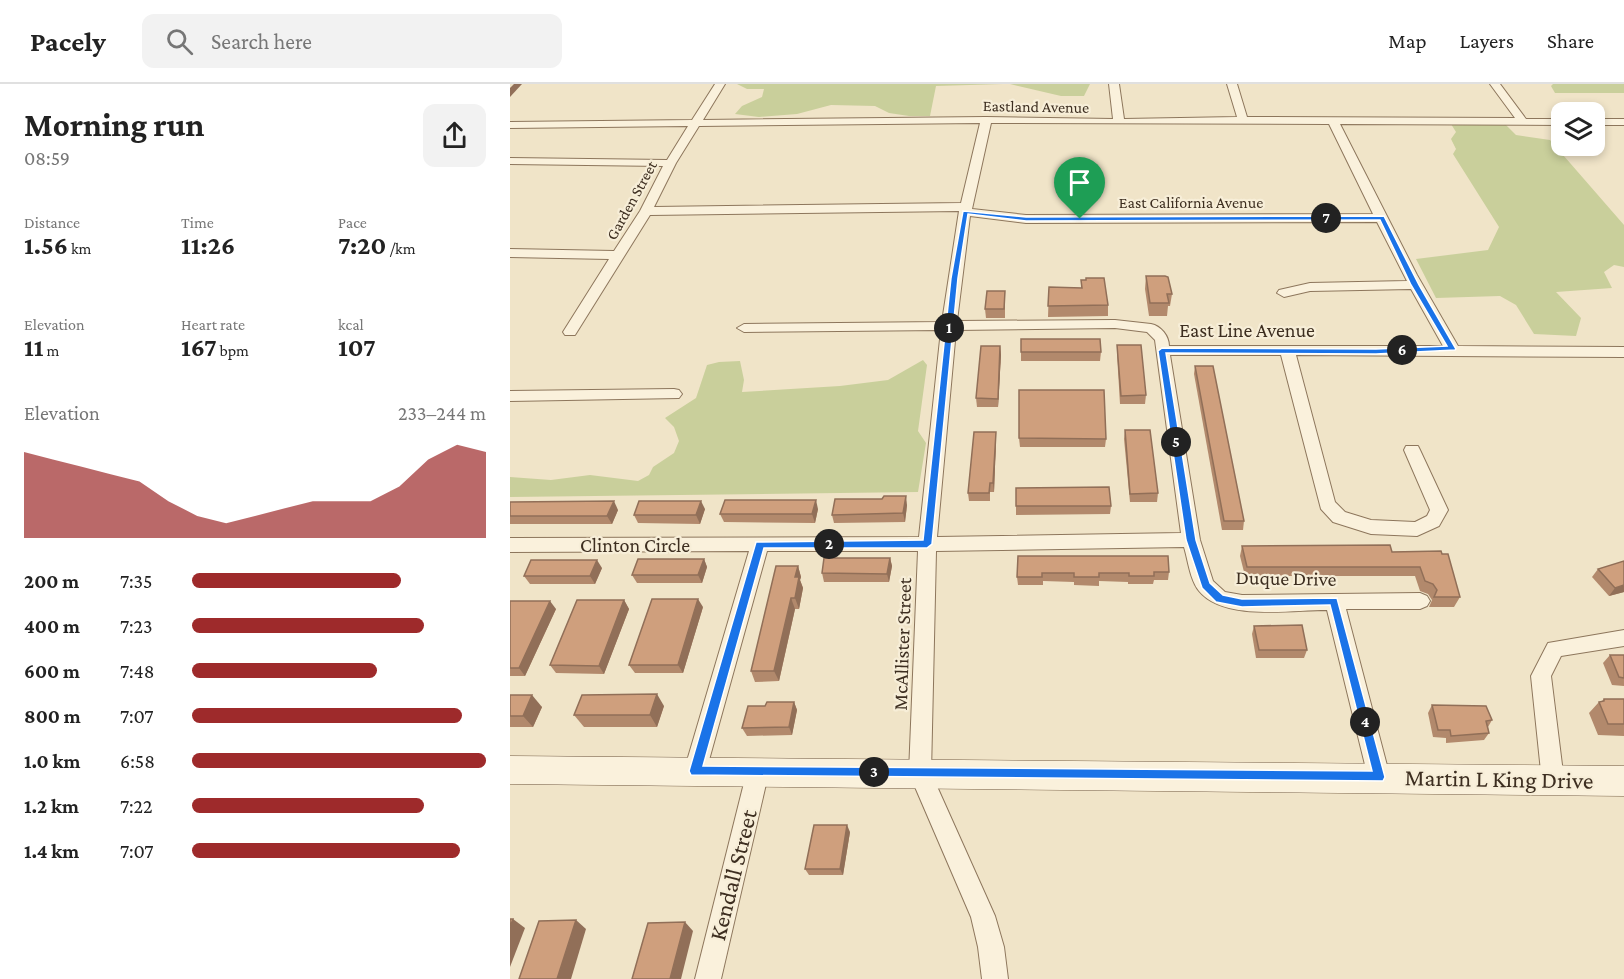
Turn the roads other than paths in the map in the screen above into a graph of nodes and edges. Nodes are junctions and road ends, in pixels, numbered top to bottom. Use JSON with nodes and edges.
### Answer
{"nodes":[{"id":1,"x":720,"y":84,"type":"edge"},
{"id":2,"x":1114,"y":84,"type":"edge"},
{"id":3,"x":1232,"y":84,"type":"edge"},
{"id":4,"x":1495,"y":84,"type":"edge"},
{"id":5,"x":986,"y":120,"type":"junction"},
{"id":6,"x":1243,"y":120,"type":"junction"},
{"id":7,"x":1333,"y":121,"type":"junction"},
{"id":8,"x":1522,"y":121,"type":"junction"},
{"id":9,"x":1119,"y":122,"type":"junction"},
{"id":10,"x":1551,"y":122,"type":"edge"},
{"id":11,"x":1605,"y":122,"type":"edge"},
{"id":12,"x":1624,"y":122,"type":"edge"},
{"id":13,"x":510,"y":124,"type":"edge"},
{"id":14,"x":697,"y":124,"type":"junction"},
{"id":15,"x":510,"y":161,"type":"edge"},
{"id":16,"x":670,"y":163,"type":"junction"},
{"id":17,"x":966,"y":210,"type":"junction"},
{"id":18,"x":646,"y":212,"type":"junction"},
{"id":19,"x":1382,"y":218,"type":"junction"},
{"id":20,"x":510,"y":253,"type":"edge"},
{"id":21,"x":619,"y":255,"type":"junction"},
{"id":22,"x":1415,"y":285,"type":"junction"},
{"id":23,"x":1284,"y":293,"type":"dead end"},
{"id":24,"x":949,"y":327,"type":"junction"},
{"id":25,"x":744,"y":328,"type":"dead end"},
{"id":26,"x":570,"y":332,"type":"dead end"},
{"id":27,"x":1452,"y":349,"type":"junction"},
{"id":28,"x":1162,"y":351,"type":"junction"},
{"id":29,"x":1287,"y":351,"type":"junction"},
{"id":30,"x":1624,"y":352,"type":"edge"},
{"id":31,"x":674,"y":394,"type":"dead end"},
{"id":32,"x":510,"y":396,"type":"edge"},
{"id":33,"x":1412,"y":450,"type":"dead end"},
{"id":34,"x":1191,"y":540,"type":"junction"},
{"id":35,"x":760,"y":544,"type":"junction"},
{"id":36,"x":927,"y":544,"type":"junction"},
{"id":37,"x":510,"y":545,"type":"edge"},
{"id":38,"x":1334,"y":601,"type":"junction"},
{"id":39,"x":1420,"y":601,"type":"dead end"},
{"id":40,"x":1624,"y":638,"type":"edge"},
{"id":41,"x":510,"y":770,"type":"edge"},
{"id":42,"x":695,"y":771,"type":"junction"},
{"id":43,"x":758,"y":771,"type":"junction"},
{"id":44,"x":920,"y":773,"type":"junction"},
{"id":45,"x":1379,"y":777,"type":"junction"},
{"id":46,"x":1553,"y":781,"type":"junction"},
{"id":47,"x":1624,"y":781,"type":"edge"},
{"id":48,"x":708,"y":979,"type":"edge"},
{"id":49,"x":995,"y":979,"type":"edge"}],
"edges":[{"from":1,"to":14,"type":"street","name":"Garden Street"},
{"from":2,"to":9,"type":"street"},
{"from":3,"to":6,"type":"street"},
{"from":4,"to":8,"type":"street"},
{"from":5,"to":9,"type":"street","name":"Eastland Avenue"},
{"from":5,"to":14,"type":"street","name":"Eastland Avenue"},
{"from":5,"to":17,"type":"street","name":"McAllister Street"},
{"from":6,"to":7,"type":"street","name":"Eastland Avenue"},
{"from":6,"to":9,"type":"street","name":"Eastland Avenue"},
{"from":7,"to":8,"type":"street","name":"Eastland Avenue"},
{"from":7,"to":19,"type":"street"},
{"from":8,"to":10,"type":"street","name":"Eastland Avenue"},
{"from":11,"to":12,"type":"street"},
{"from":13,"to":14,"type":"street","name":"Eastland Avenue"},
{"from":14,"to":16,"type":"street","name":"Garden Street"},
{"from":15,"to":16,"type":"street"},
{"from":16,"to":18,"type":"street","name":"Garden Street"},
{"from":17,"to":18,"type":"street","name":"East California Avenue"},
{"from":17,"to":19,"type":"street","name":"East California Avenue"},
{"from":17,"to":24,"type":"street","name":"McAllister Street"},
{"from":18,"to":21,"type":"street","name":"Garden Street"},
{"from":19,"to":22,"type":"street"},
{"from":20,"to":21,"type":"street"},
{"from":21,"to":26,"type":"street","name":"Garden Street"},
{"from":22,"to":23,"type":"street"},
{"from":22,"to":27,"type":"street"},
{"from":24,"to":25,"type":"street","name":"East Line Avenue"},
{"from":24,"to":28,"type":"street","name":"East Line Avenue"},
{"from":24,"to":36,"type":"street","name":"McAllister Street"},
{"from":27,"to":29,"type":"street","name":"East Line Avenue"},
{"from":27,"to":30,"type":"street","name":"East Line Avenue"},
{"from":28,"to":29,"type":"street","name":"East Line Avenue"},
{"from":28,"to":34,"type":"street","name":"Duque Drive"},
{"from":29,"to":33,"type":"street"},
{"from":31,"to":32,"type":"street"},
{"from":34,"to":36,"type":"street"},
{"from":34,"to":38,"type":"street","name":"Duque Drive"},
{"from":35,"to":36,"type":"street","name":"Clinton Circle"},
{"from":35,"to":37,"type":"street","name":"Clinton Circle"},
{"from":35,"to":42,"type":"street"},
{"from":36,"to":44,"type":"street","name":"McAllister Street"},
{"from":38,"to":39,"type":"street","name":"Duque Drive"},
{"from":38,"to":45,"type":"street"},
{"from":40,"to":46,"type":"street"},
{"from":41,"to":42,"type":"main road","name":"Martin L King Drive"},
{"from":42,"to":43,"type":"main road","name":"Martin L King Drive"},
{"from":43,"to":44,"type":"main road","name":"Martin L King Drive"},
{"from":43,"to":48,"type":"street","name":"Kendall Street"},
{"from":44,"to":45,"type":"main road","name":"Martin L King Drive"},
{"from":44,"to":49,"type":"street","name":"McAllister Street"},
{"from":45,"to":46,"type":"main road","name":"Martin L King Drive"},
{"from":46,"to":47,"type":"main road","name":"Martin L King Drive"}]}
